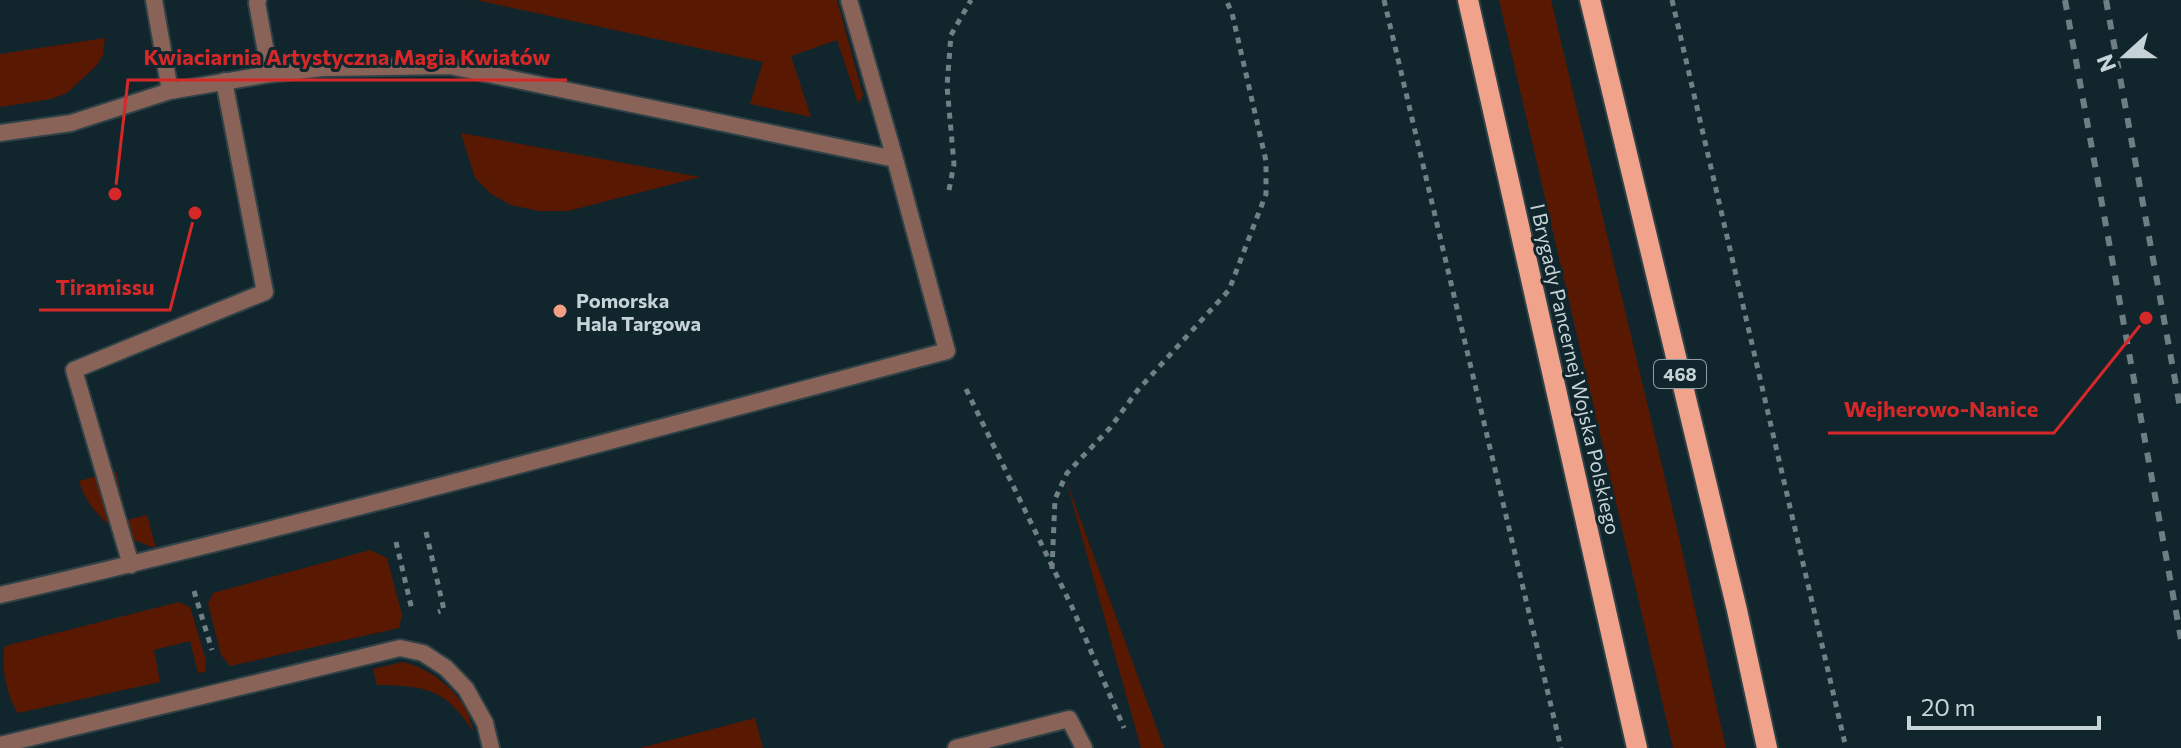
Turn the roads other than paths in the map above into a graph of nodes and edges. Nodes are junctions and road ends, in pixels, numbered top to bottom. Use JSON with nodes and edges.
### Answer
{"nodes":[{"id":1,"x":154,"y":0,"type":"edge"},
{"id":2,"x":258,"y":0,"type":"edge"},
{"id":3,"x":849,"y":0,"type":"edge"},
{"id":4,"x":1468,"y":0,"type":"edge"},
{"id":5,"x":1590,"y":0,"type":"edge"},
{"id":6,"x":270,"y":74,"type":"junction"},
{"id":7,"x":224,"y":81,"type":"junction"},
{"id":8,"x":170,"y":91,"type":"junction"},
{"id":9,"x":0,"y":133,"type":"edge"},
{"id":10,"x":895,"y":159,"type":"junction"},
{"id":11,"x":131,"y":565,"type":"junction"},
{"id":12,"x":0,"y":595,"type":"edge"},
{"id":13,"x":0,"y":745,"type":"edge"},
{"id":14,"x":491,"y":748,"type":"edge"},
{"id":15,"x":956,"y":748,"type":"edge"},
{"id":16,"x":1084,"y":748,"type":"edge"},
{"id":17,"x":1637,"y":748,"type":"edge"},
{"id":18,"x":1767,"y":748,"type":"edge"}],
"edges":[{"from":1,"to":8,"type":"lane"},
{"from":2,"to":6,"type":"lane"},
{"from":3,"to":10,"type":"lane"},
{"from":4,"to":17,"type":"main road","name":"I Brygady Pancernej Wojska Polskiego"},
{"from":5,"to":18,"type":"main road","number":"468"},
{"from":6,"to":7,"type":"lane"},
{"from":6,"to":10,"type":"lane"},
{"from":7,"to":8,"type":"lane"},
{"from":7,"to":11,"type":"lane"},
{"from":8,"to":9,"type":"lane"},
{"from":10,"to":11,"type":"lane"},
{"from":11,"to":12,"type":"lane"},
{"from":13,"to":14,"type":"lane"},
{"from":15,"to":16,"type":"lane"}]}
